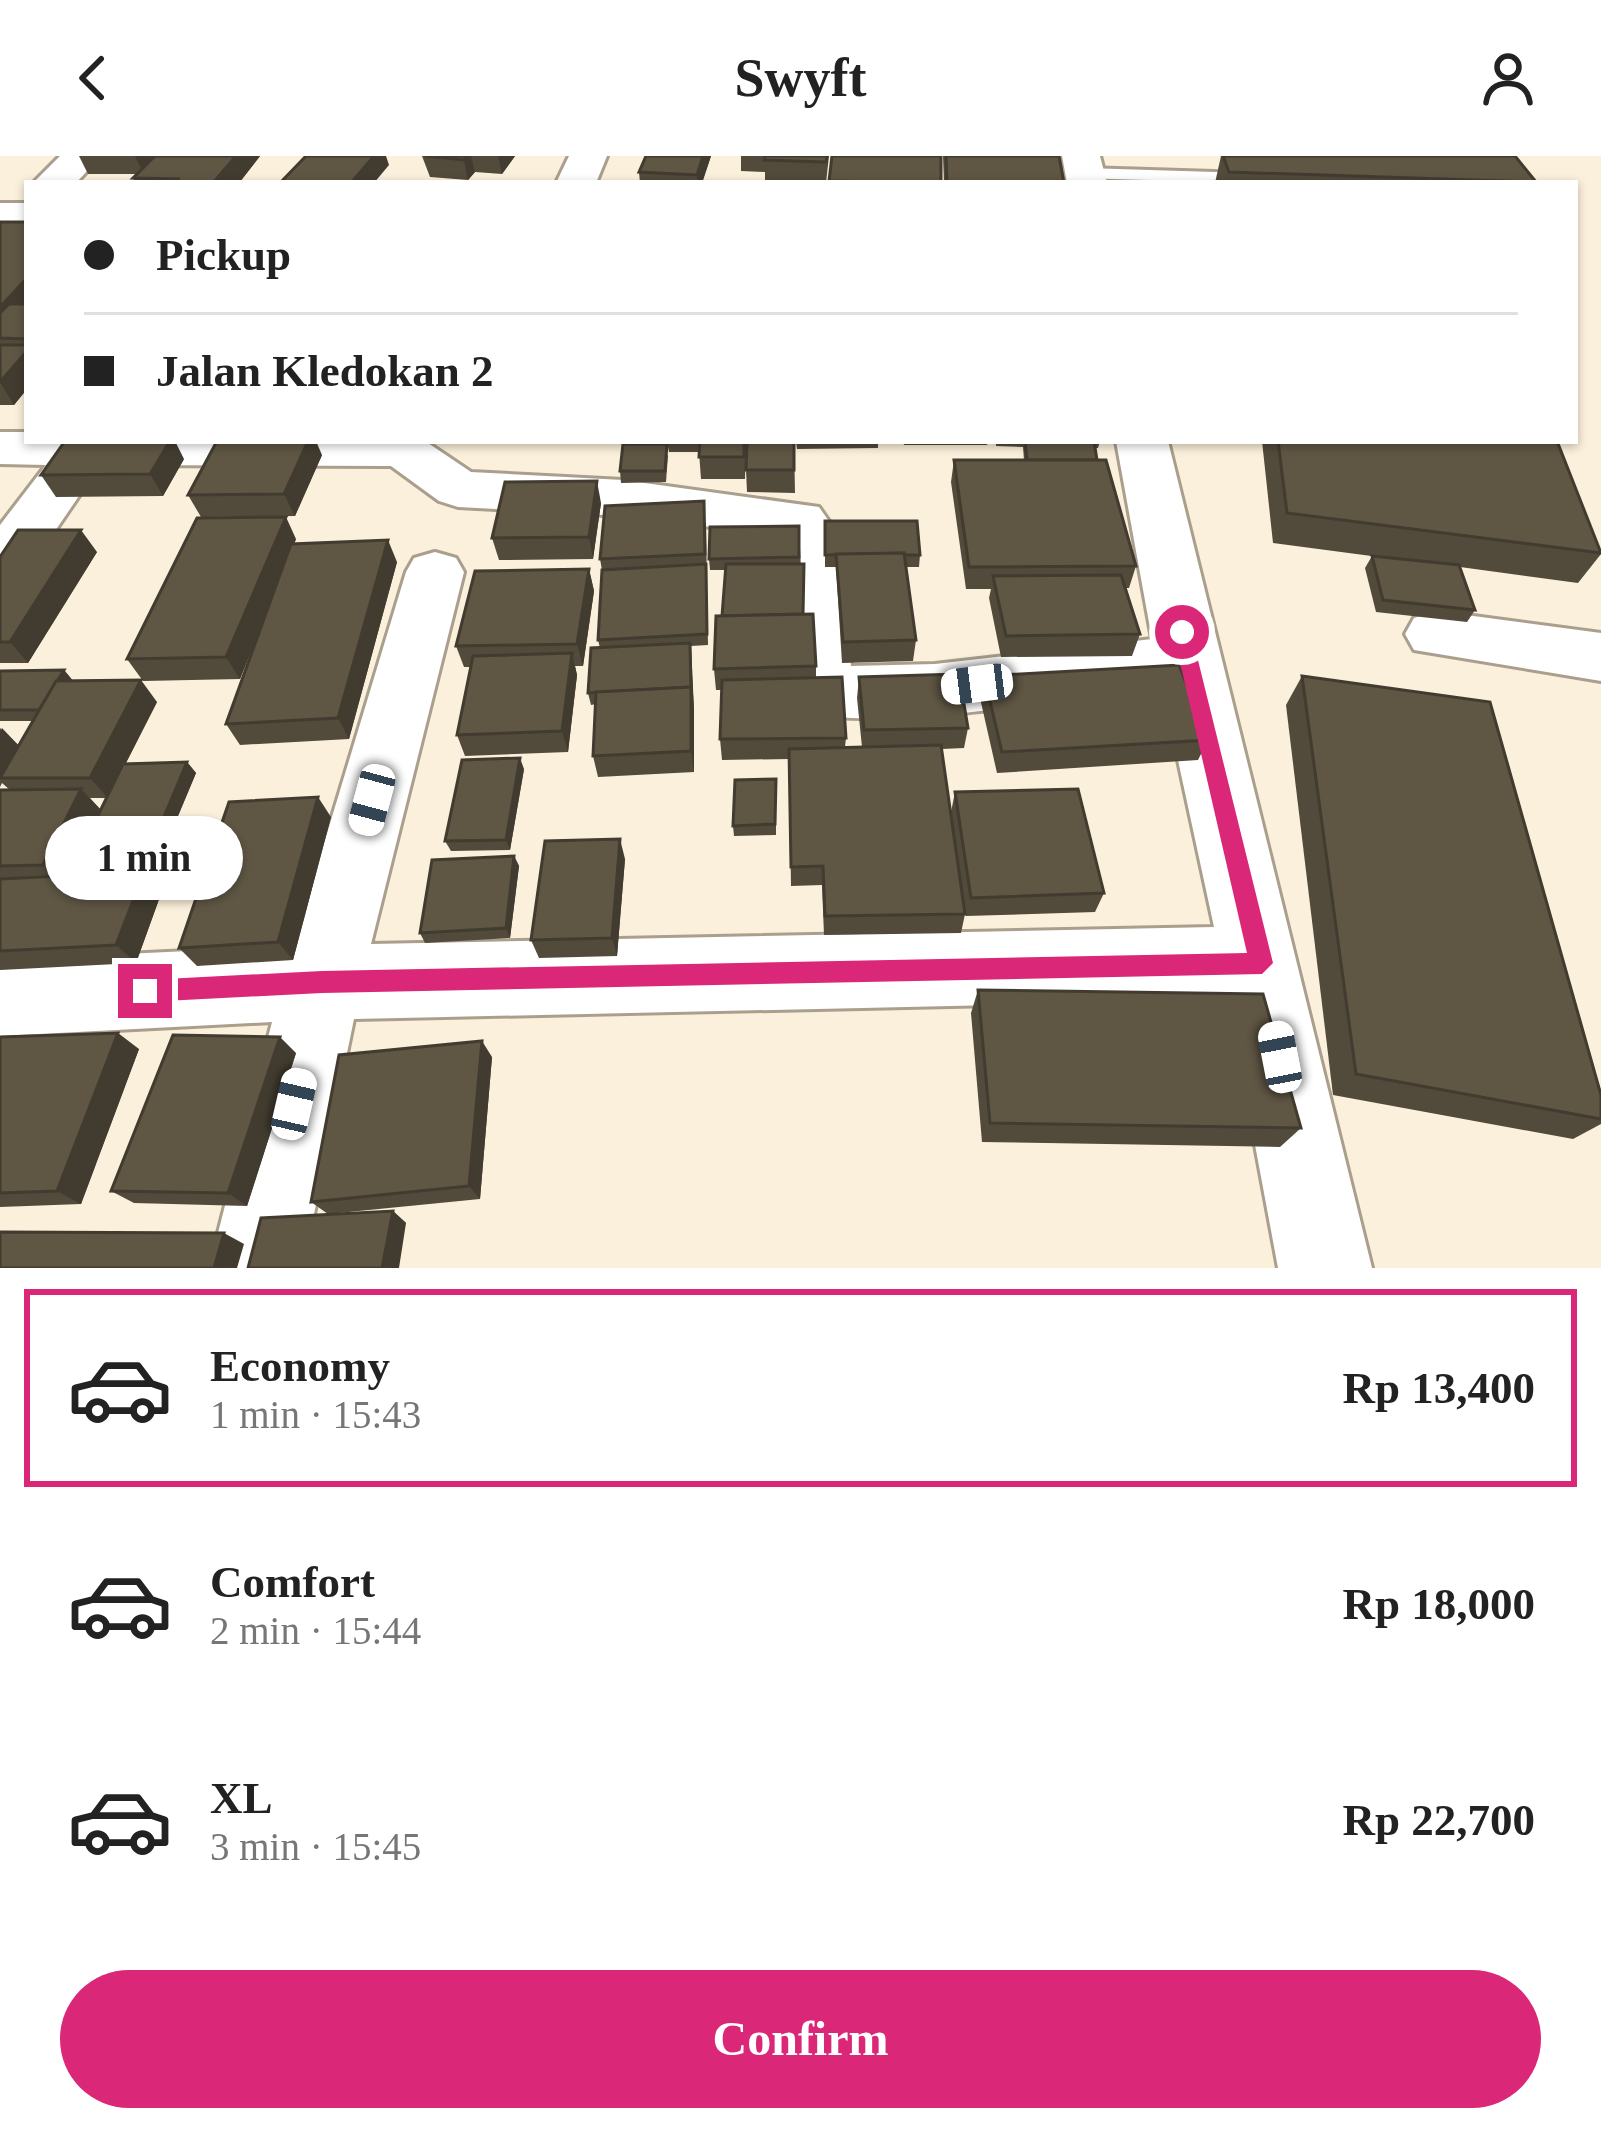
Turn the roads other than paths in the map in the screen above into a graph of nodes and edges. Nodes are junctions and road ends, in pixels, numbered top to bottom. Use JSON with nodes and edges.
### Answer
{"nodes":[{"id":1,"x":82,"y":156,"type":"edge"},
{"id":2,"x":1084,"y":171,"type":"edge"},
{"id":3,"x":1247,"y":178,"type":"edge"},
{"id":4,"x":56,"y":180,"type":"edge"},
{"id":5,"x":1143,"y":444,"type":"edge"},
{"id":6,"x":394,"y":446,"type":"edge"},
{"id":7,"x":0,"y":448,"type":"edge"},
{"id":8,"x":84,"y":450,"type":"junction"},
{"id":9,"x":0,"y":567,"type":"edge"},
{"id":10,"x":435,"y":572,"type":"dead end"},
{"id":11,"x":1436,"y":634,"type":"dead end"},
{"id":12,"x":1601,"y":657,"type":"edge"},
{"id":13,"x":1188,"y":659,"type":"junction"},
{"id":14,"x":1262,"y":963,"type":"junction"},
{"id":15,"x":322,"y":982,"type":"junction"},
{"id":16,"x":0,"y":998,"type":"edge"},
{"id":17,"x":256,"y":1268,"type":"edge"},
{"id":18,"x":1325,"y":1268,"type":"edge"}],
"edges":[{"from":1,"to":4,"type":"street"},
{"from":2,"to":3,"type":"lane"},
{"from":5,"to":13,"type":"street"},
{"from":6,"to":8,"type":"street"},
{"from":6,"to":13,"type":"street"},
{"from":7,"to":8,"type":"street"},
{"from":8,"to":9,"type":"street"},
{"from":10,"to":15,"type":"street"},
{"from":11,"to":12,"type":"street"},
{"from":13,"to":14,"type":"street"},
{"from":14,"to":15,"type":"street"},
{"from":14,"to":18,"type":"street"},
{"from":15,"to":16,"type":"street"},
{"from":15,"to":17,"type":"street"}]}
